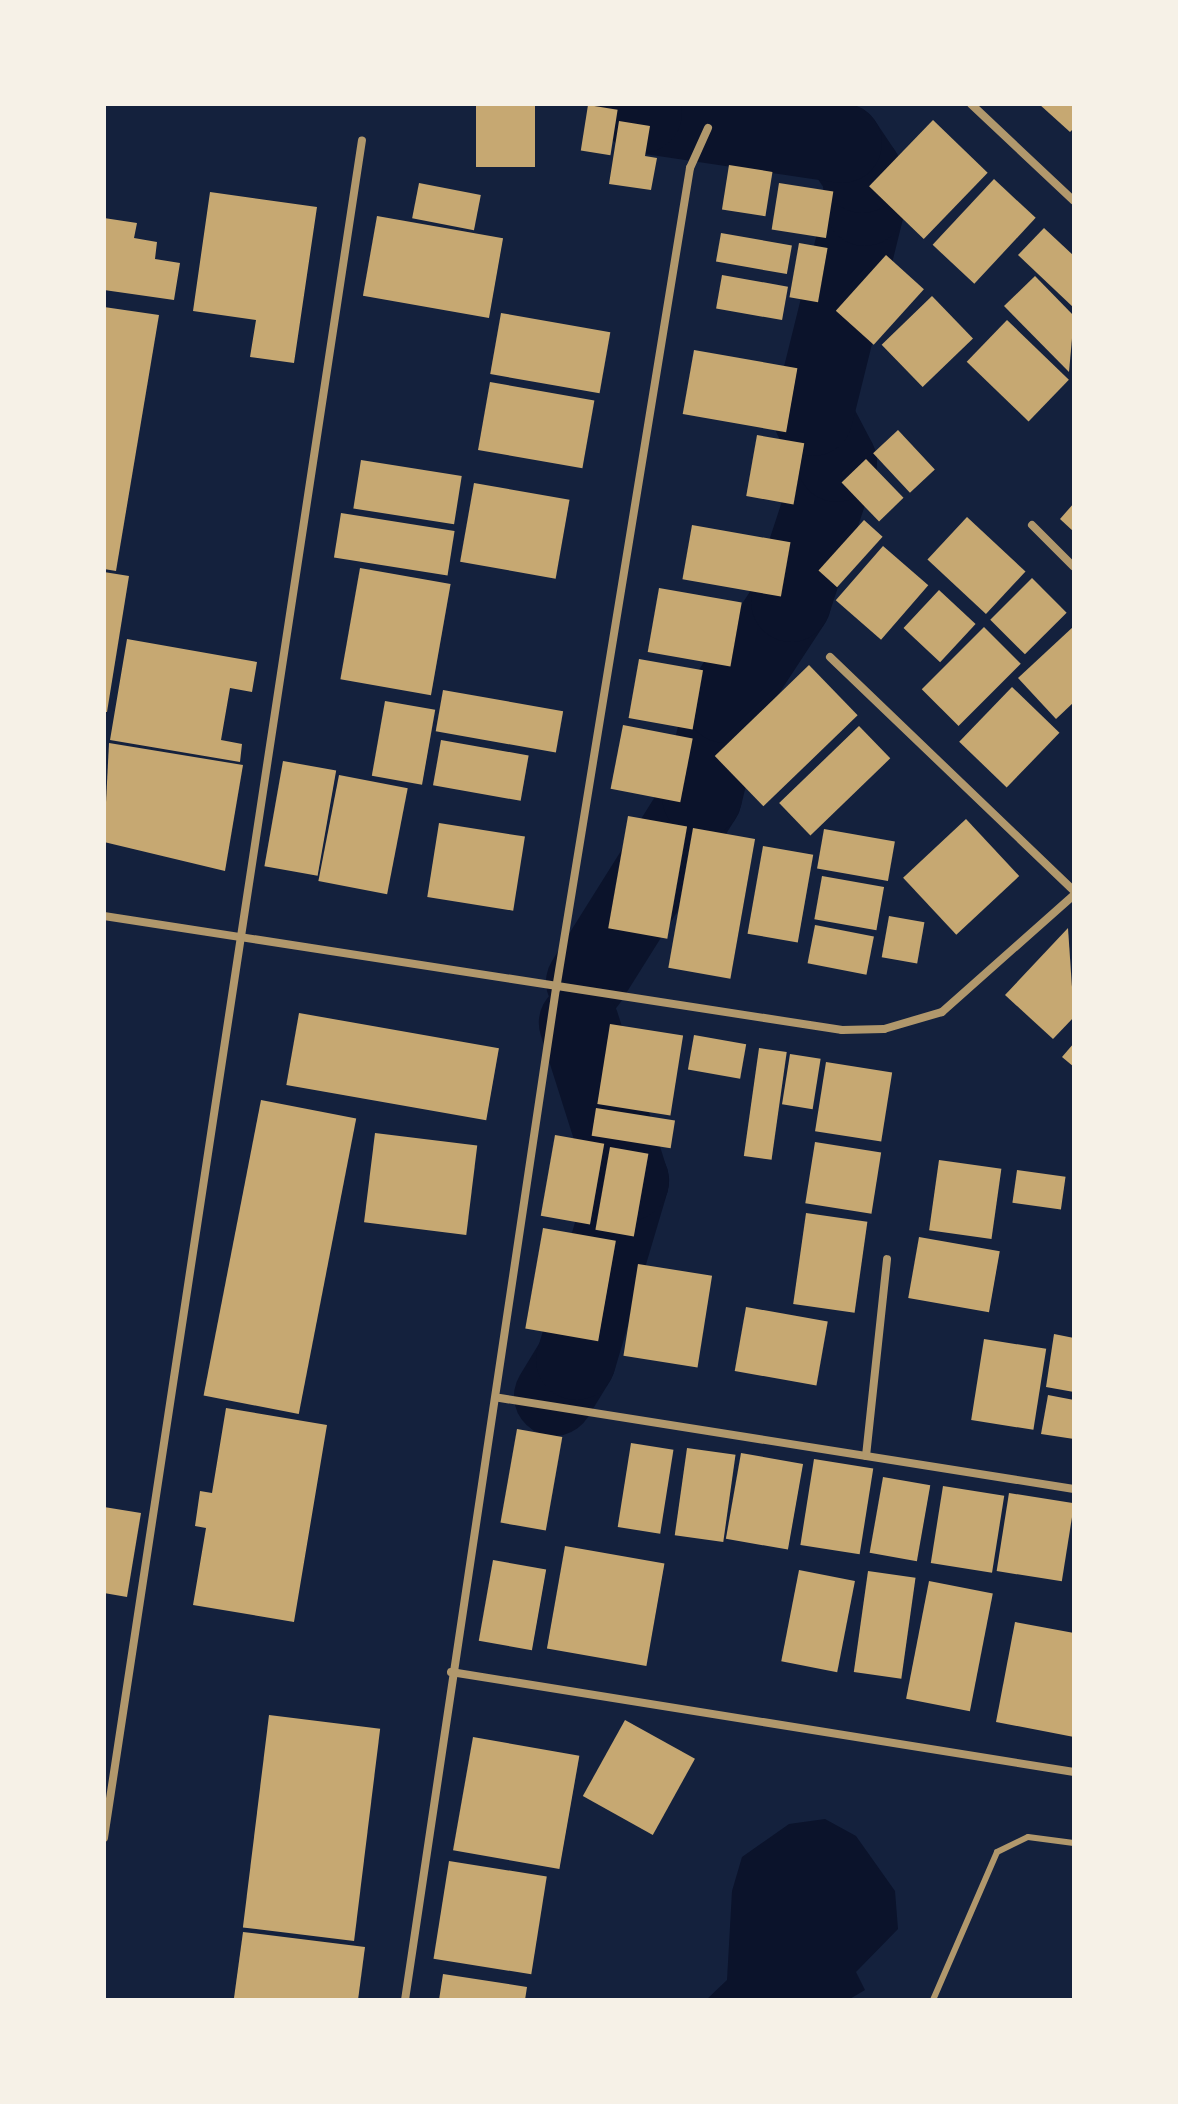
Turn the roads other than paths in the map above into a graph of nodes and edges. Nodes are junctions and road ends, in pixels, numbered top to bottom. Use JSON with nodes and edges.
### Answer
{"nodes":[{"id":1,"x":971,"y":104,"type":"edge"},
{"id":2,"x":708,"y":128,"type":"dead end"},
{"id":3,"x":362,"y":140,"type":"dead end"},
{"id":4,"x":1074,"y":201,"type":"edge"},
{"id":5,"x":1032,"y":525,"type":"dead end"},
{"id":6,"x":1074,"y":567,"type":"edge"},
{"id":7,"x":830,"y":657,"type":"dead end"},
{"id":8,"x":1074,"y":893,"type":"edge"},
{"id":9,"x":104,"y":916,"type":"edge"},
{"id":10,"x":236,"y":936,"type":"junction"},
{"id":11,"x":556,"y":989,"type":"junction"},
{"id":12,"x":887,"y":1259,"type":"dead end"},
{"id":13,"x":500,"y":1398,"type":"junction"},
{"id":14,"x":866,"y":1456,"type":"junction"},
{"id":15,"x":1074,"y":1489,"type":"edge"},
{"id":16,"x":451,"y":1672,"type":"junction"},
{"id":17,"x":1074,"y":1772,"type":"edge"},
{"id":18,"x":104,"y":1838,"type":"edge"},
{"id":19,"x":1074,"y":1843,"type":"edge"},
{"id":20,"x":405,"y":2000,"type":"edge"},
{"id":21,"x":933,"y":2000,"type":"edge"}],
"edges":[{"from":1,"to":4,"type":"street"},
{"from":2,"to":11,"type":"street"},
{"from":3,"to":10,"type":"street"},
{"from":5,"to":6,"type":"street"},
{"from":7,"to":8,"type":"street"},
{"from":8,"to":11,"type":"street"},
{"from":9,"to":10,"type":"street"},
{"from":10,"to":11,"type":"street"},
{"from":10,"to":18,"type":"street"},
{"from":11,"to":13,"type":"street"},
{"from":12,"to":14,"type":"street"},
{"from":13,"to":14,"type":"street"},
{"from":13,"to":16,"type":"street"},
{"from":14,"to":15,"type":"street"},
{"from":16,"to":17,"type":"street"},
{"from":16,"to":20,"type":"street"},
{"from":19,"to":21,"type":"lane"}]}
